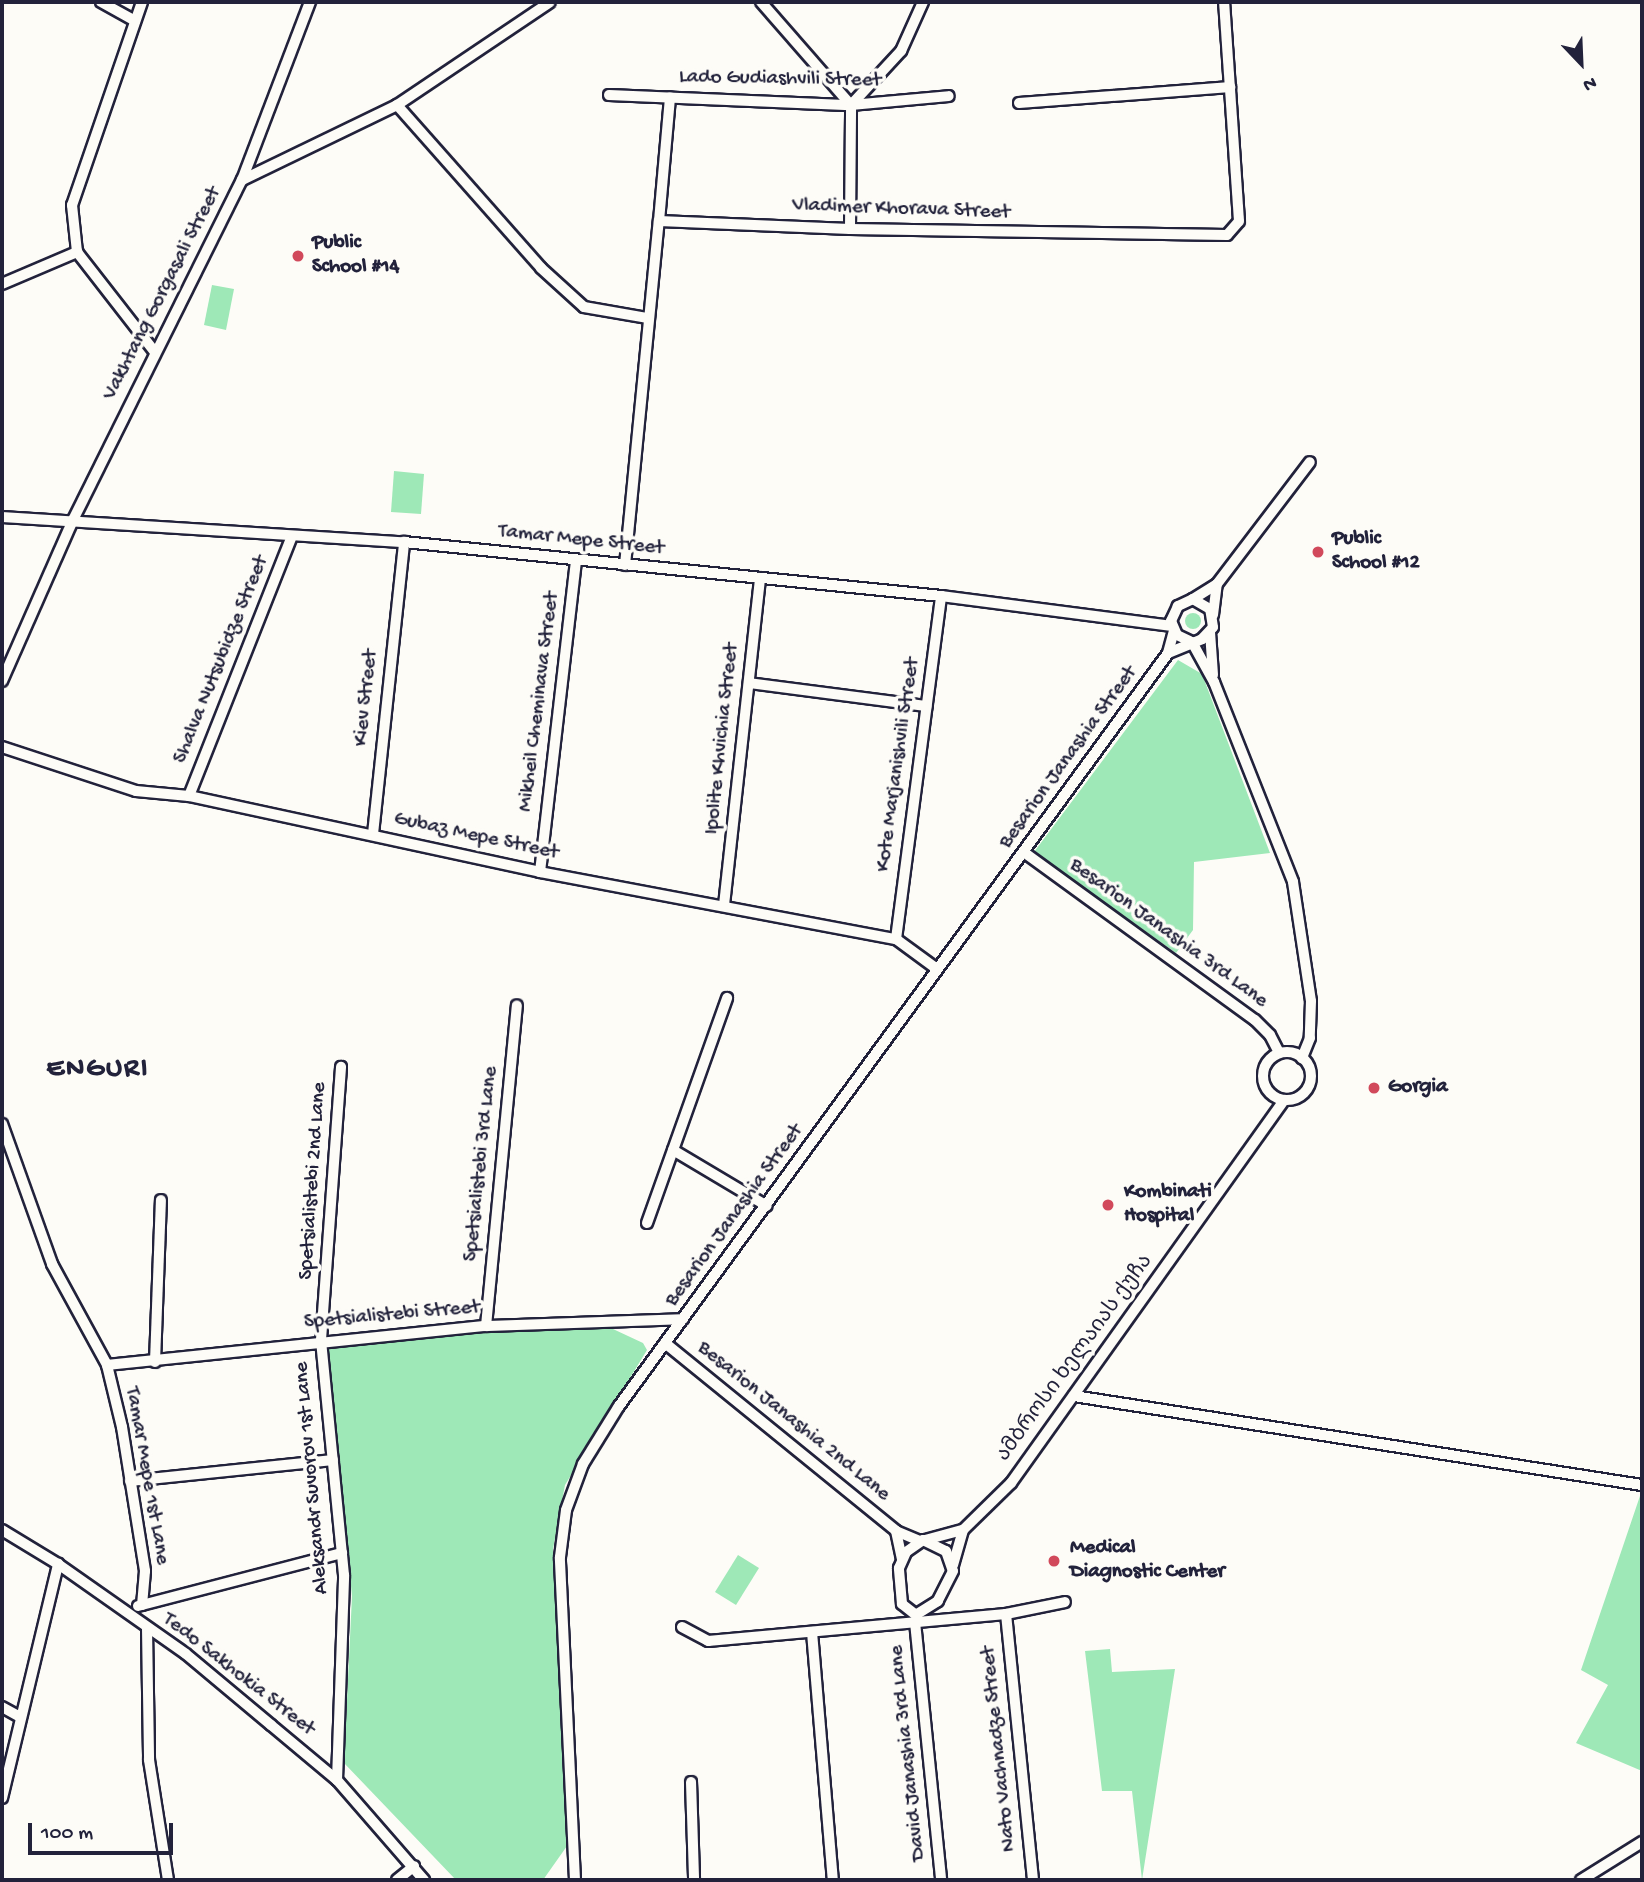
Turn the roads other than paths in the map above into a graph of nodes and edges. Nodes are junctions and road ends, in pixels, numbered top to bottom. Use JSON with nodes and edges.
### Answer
{"nodes":[{"id":1,"x":101,"y":2,"type":"edge"},
{"id":2,"x":142,"y":2,"type":"edge"},
{"id":3,"x":310,"y":2,"type":"edge"},
{"id":4,"x":550,"y":2,"type":"edge"},
{"id":5,"x":761,"y":2,"type":"edge"},
{"id":6,"x":923,"y":2,"type":"edge"},
{"id":7,"x":1224,"y":2,"type":"edge"},
{"id":8,"x":135,"y":21,"type":"junction"},
{"id":9,"x":1230,"y":87,"type":"junction"},
{"id":10,"x":610,"y":94,"type":"dead end"},
{"id":11,"x":949,"y":96,"type":"dead end"},
{"id":12,"x":670,"y":97,"type":"junction"},
{"id":13,"x":1019,"y":103,"type":"dead end"},
{"id":14,"x":397,"y":105,"type":"junction"},
{"id":15,"x":851,"y":105,"type":"junction"},
{"id":16,"x":243,"y":180,"type":"junction"},
{"id":17,"x":659,"y":221,"type":"junction"},
{"id":18,"x":850,"y":229,"type":"junction"},
{"id":19,"x":77,"y":252,"type":"junction"},
{"id":20,"x":2,"y":285,"type":"edge"},
{"id":21,"x":648,"y":318,"type":"junction"},
{"id":22,"x":154,"y":351,"type":"junction"},
{"id":23,"x":1310,"y":462,"type":"dead end"},
{"id":24,"x":2,"y":517,"type":"edge"},
{"id":25,"x":73,"y":520,"type":"junction"},
{"id":26,"x":291,"y":538,"type":"junction"},
{"id":27,"x":404,"y":542,"type":"junction"},
{"id":28,"x":576,"y":560,"type":"junction"},
{"id":29,"x":625,"y":565,"type":"junction"},
{"id":30,"x":760,"y":578,"type":"junction"},
{"id":31,"x":1217,"y":584,"type":"junction"},
{"id":32,"x":941,"y":596,"type":"junction"},
{"id":33,"x":1193,"y":600,"type":"junction"},
{"id":34,"x":1178,"y":606,"type":"junction"},
{"id":35,"x":1213,"y":615,"type":"junction"},
{"id":36,"x":1154,"y":621,"type":"junction"},
{"id":37,"x":1173,"y":629,"type":"junction"},
{"id":38,"x":1210,"y":632,"type":"junction"},
{"id":39,"x":1191,"y":642,"type":"junction"},
{"id":40,"x":1168,"y":653,"type":"junction"},
{"id":41,"x":2,"y":681,"type":"edge"},
{"id":42,"x":1214,"y":681,"type":"junction"},
{"id":43,"x":748,"y":683,"type":"junction"},
{"id":44,"x":927,"y":706,"type":"junction"},
{"id":45,"x":2,"y":747,"type":"edge"},
{"id":46,"x":188,"y":796,"type":"junction"},
{"id":47,"x":373,"y":834,"type":"junction"},
{"id":48,"x":1025,"y":853,"type":"junction"},
{"id":49,"x":540,"y":872,"type":"junction"},
{"id":50,"x":724,"y":905,"type":"junction"},
{"id":51,"x":895,"y":939,"type":"junction"},
{"id":52,"x":937,"y":969,"type":"junction"},
{"id":53,"x":727,"y":998,"type":"dead end"},
{"id":54,"x":517,"y":1005,"type":"dead end"},
{"id":55,"x":1279,"y":1053,"type":"junction"},
{"id":56,"x":1303,"y":1058,"type":"junction"},
{"id":57,"x":341,"y":1067,"type":"dead end"},
{"id":58,"x":1284,"y":1100,"type":"junction"},
{"id":59,"x":2,"y":1124,"type":"edge"},
{"id":60,"x":673,"y":1150,"type":"junction"},
{"id":61,"x":161,"y":1200,"type":"dead end"},
{"id":62,"x":767,"y":1206,"type":"junction"},
{"id":63,"x":648,"y":1223,"type":"dead end"},
{"id":64,"x":683,"y":1319,"type":"junction"},
{"id":65,"x":486,"y":1326,"type":"junction"},
{"id":66,"x":321,"y":1340,"type":"junction"},
{"id":67,"x":665,"y":1343,"type":"junction"},
{"id":68,"x":155,"y":1362,"type":"junction"},
{"id":69,"x":107,"y":1365,"type":"junction"},
{"id":70,"x":1074,"y":1396,"type":"junction"},
{"id":71,"x":333,"y":1460,"type":"junction"},
{"id":72,"x":130,"y":1481,"type":"junction"},
{"id":73,"x":1642,"y":1485,"type":"edge"},
{"id":74,"x":2,"y":1530,"type":"edge"},
{"id":75,"x":963,"y":1530,"type":"junction"},
{"id":76,"x":896,"y":1531,"type":"junction"},
{"id":77,"x":922,"y":1541,"type":"junction"},
{"id":78,"x":342,"y":1553,"type":"junction"},
{"id":79,"x":902,"y":1559,"type":"junction"},
{"id":80,"x":58,"y":1564,"type":"junction"},
{"id":81,"x":953,"y":1565,"type":"junction"},
{"id":82,"x":1065,"y":1602,"type":"dead end"},
{"id":83,"x":902,"y":1604,"type":"junction"},
{"id":84,"x":142,"y":1605,"type":"junction"},
{"id":85,"x":124,"y":1609,"type":"junction"},
{"id":86,"x":931,"y":1609,"type":"junction"},
{"id":87,"x":1006,"y":1614,"type":"junction"},
{"id":88,"x":915,"y":1622,"type":"junction"},
{"id":89,"x":682,"y":1627,"type":"dead end"},
{"id":90,"x":147,"y":1628,"type":"junction"},
{"id":91,"x":811,"y":1632,"type":"junction"},
{"id":92,"x":2,"y":1707,"type":"edge"},
{"id":93,"x":20,"y":1717,"type":"junction"},
{"id":94,"x":337,"y":1780,"type":"junction"},
{"id":95,"x":691,"y":1782,"type":"dead end"},
{"id":96,"x":2,"y":1798,"type":"edge"},
{"id":97,"x":1642,"y":1842,"type":"edge"},
{"id":98,"x":414,"y":1866,"type":"junction"},
{"id":99,"x":168,"y":1880,"type":"edge"},
{"id":100,"x":397,"y":1880,"type":"edge"},
{"id":101,"x":424,"y":1880,"type":"edge"},
{"id":102,"x":575,"y":1880,"type":"edge"},
{"id":103,"x":694,"y":1880,"type":"edge"},
{"id":104,"x":833,"y":1880,"type":"edge"},
{"id":105,"x":941,"y":1880,"type":"edge"},
{"id":106,"x":1033,"y":1880,"type":"edge"},
{"id":107,"x":1581,"y":1880,"type":"edge"}],
"edges":[{"from":1,"to":8,"type":"street"},
{"from":2,"to":8,"type":"street"},
{"from":3,"to":16,"type":"street"},
{"from":4,"to":14,"type":"street","name":"Vakhtang Gorgasali Street"},
{"from":5,"to":15,"type":"street"},
{"from":6,"to":15,"type":"street"},
{"from":7,"to":9,"type":"street","name":"Vladimer Khorava Street"},
{"from":8,"to":19,"type":"street"},
{"from":9,"to":13,"type":"street"},
{"from":9,"to":18,"type":"street","name":"Vladimer Khorava Street"},
{"from":10,"to":12,"type":"street","name":"Lado Gudiashvili Street"},
{"from":11,"to":15,"type":"street","name":"Lado Gudiashvili Street"},
{"from":12,"to":15,"type":"street","name":"Lado Gudiashvili Street"},
{"from":12,"to":17,"type":"street"},
{"from":14,"to":16,"type":"street","name":"Vakhtang Gorgasali Street"},
{"from":14,"to":21,"type":"street"},
{"from":15,"to":18,"type":"street"},
{"from":16,"to":22,"type":"street","name":"Vakhtang Gorgasali Street"},
{"from":17,"to":18,"type":"street","name":"Vladimer Khorava Street"},
{"from":17,"to":21,"type":"street"},
{"from":19,"to":20,"type":"street"},
{"from":19,"to":22,"type":"street"},
{"from":21,"to":29,"type":"street"},
{"from":22,"to":25,"type":"street","name":"Vakhtang Gorgasali Street"},
{"from":23,"to":31,"type":"street"},
{"from":24,"to":25,"type":"street","name":"Tamar Mepe Street"},
{"from":25,"to":26,"type":"street","name":"Tamar Mepe Street"},
{"from":25,"to":41,"type":"street"},
{"from":26,"to":27,"type":"street","name":"Tamar Mepe Street"},
{"from":26,"to":46,"type":"street","name":"Shalva Nutsubidze Street"},
{"from":27,"to":28,"type":"street","name":"Tamar Mepe Street"},
{"from":27,"to":47,"type":"street","name":"Kiev Street"},
{"from":28,"to":29,"type":"street","name":"Tamar Mepe Street"},
{"from":28,"to":49,"type":"street","name":"Mikheil Cheminava Street"},
{"from":29,"to":30,"type":"street","name":"Tamar Mepe Street"},
{"from":30,"to":32,"type":"street","name":"Tamar Mepe Street"},
{"from":30,"to":43,"type":"street","name":"Ipolite Khvichia Street"},
{"from":31,"to":33,"type":"street"},
{"from":31,"to":35,"type":"street"},
{"from":32,"to":36,"type":"street","name":"Tamar Mepe Street"},
{"from":32,"to":44,"type":"street","name":"Kote Marjanishvili Street"},
{"from":33,"to":34,"type":"street"},
{"from":33,"to":35,"type":"street"},
{"from":34,"to":36,"type":"street"},
{"from":34,"to":37,"type":"street"},
{"from":35,"to":38,"type":"street"},
{"from":36,"to":37,"type":"street","name":"Tamar Mepe Street"},
{"from":37,"to":39,"type":"street"},
{"from":37,"to":40,"type":"street"},
{"from":38,"to":39,"type":"street"},
{"from":38,"to":42,"type":"street"},
{"from":39,"to":40,"type":"street"},
{"from":39,"to":42,"type":"street"},
{"from":40,"to":48,"type":"street","name":"Besarion Janashia Street"},
{"from":42,"to":56,"type":"street"},
{"from":43,"to":44,"type":"street"},
{"from":43,"to":50,"type":"street","name":"Ipolite Khvichia Street"},
{"from":44,"to":51,"type":"street","name":"Kote Marjanishvili Street"},
{"from":45,"to":46,"type":"street","name":"Gubaz Mepe Street"},
{"from":46,"to":47,"type":"street","name":"Gubaz Mepe Street"},
{"from":47,"to":49,"type":"street","name":"Gubaz Mepe Street"},
{"from":48,"to":52,"type":"street","name":"Besarion Janashia Street"},
{"from":48,"to":55,"type":"street","name":"Besarion Janashia 3rd Lane"},
{"from":49,"to":50,"type":"street","name":"Gubaz Mepe Street"},
{"from":50,"to":51,"type":"street","name":"Gubaz Mepe Street"},
{"from":51,"to":52,"type":"street","name":"Gubaz Mepe Street"},
{"from":52,"to":62,"type":"street","name":"Besarion Janashia Street"},
{"from":53,"to":60,"type":"street"},
{"from":54,"to":65,"type":"street","name":"Spetsialistebi 3rd Lane"},
{"from":55,"to":56,"type":"street"},
{"from":55,"to":58,"type":"street"},
{"from":56,"to":58,"type":"street"},
{"from":57,"to":66,"type":"street","name":"Spetsialistebi 2nd Lane"},
{"from":58,"to":70,"type":"street","name":"ამბროსი ხელაიას ქუჩა"},
{"from":59,"to":69,"type":"street","name":"Tamar Mepe 1st Lane"},
{"from":60,"to":62,"type":"street"},
{"from":60,"to":63,"type":"street"},
{"from":61,"to":68,"type":"street"},
{"from":62,"to":64,"type":"street","name":"Besarion Janashia Street"},
{"from":64,"to":65,"type":"street","name":"Spetsialistebi Street"},
{"from":64,"to":67,"type":"street","name":"Besarion Janashia Street"},
{"from":65,"to":66,"type":"street","name":"Spetsialistebi Street"},
{"from":66,"to":68,"type":"street","name":"Spetsialistebi Street"},
{"from":66,"to":71,"type":"street","name":"Aleksandr Suvorov 1st Lane"},
{"from":67,"to":76,"type":"street","name":"Besarion Janashia 2nd Lane"},
{"from":67,"to":102,"type":"street","name":"Besarion Janashia Street"},
{"from":68,"to":69,"type":"street","name":"Spetsialistebi Street"},
{"from":69,"to":72,"type":"street","name":"Tamar Mepe 1st Lane"},
{"from":70,"to":73,"type":"street"},
{"from":70,"to":75,"type":"street","name":"ამბროსი ხელაიას ქუჩა"},
{"from":71,"to":72,"type":"street"},
{"from":71,"to":78,"type":"street","name":"Aleksandr Suvorov 1st Lane"},
{"from":72,"to":84,"type":"street","name":"Tamar Mepe 1st Lane"},
{"from":74,"to":80,"type":"street","name":"Tedo Sakhokia Street"},
{"from":75,"to":77,"type":"street"},
{"from":75,"to":81,"type":"street"},
{"from":76,"to":77,"type":"street","name":"Besarion Janashia 2nd Lane"},
{"from":76,"to":79,"type":"street"},
{"from":77,"to":79,"type":"street"},
{"from":77,"to":81,"type":"street"},
{"from":78,"to":84,"type":"street"},
{"from":78,"to":94,"type":"street","name":"Aleksandr Suvorov 1st Lane"},
{"from":79,"to":83,"type":"street"},
{"from":80,"to":85,"type":"street","name":"Tedo Sakhokia Street"},
{"from":80,"to":93,"type":"street"},
{"from":81,"to":86,"type":"street"},
{"from":82,"to":87,"type":"street","name":"David Janashia 3rd Lane"},
{"from":83,"to":86,"type":"street"},
{"from":83,"to":88,"type":"street"},
{"from":84,"to":85,"type":"street"},
{"from":85,"to":90,"type":"street","name":"Tedo Sakhokia Street"},
{"from":86,"to":88,"type":"street"},
{"from":87,"to":88,"type":"street","name":"David Janashia 3rd Lane"},
{"from":87,"to":106,"type":"street","name":"Nato Vachnadze Street"},
{"from":88,"to":91,"type":"street","name":"David Janashia 3rd Lane"},
{"from":88,"to":105,"type":"street","name":"David Janashia 3rd Lane"},
{"from":89,"to":91,"type":"street","name":"David Janashia 3rd Lane"},
{"from":90,"to":94,"type":"street","name":"Tedo Sakhokia Street"},
{"from":90,"to":99,"type":"street"},
{"from":91,"to":104,"type":"street"},
{"from":92,"to":93,"type":"street"},
{"from":93,"to":96,"type":"street"},
{"from":94,"to":98,"type":"street","name":"Tedo Sakhokia Street"},
{"from":95,"to":103,"type":"street"},
{"from":97,"to":107,"type":"street"},
{"from":98,"to":100,"type":"street"},
{"from":98,"to":101,"type":"street","name":"Tedo Sakhokia Street"}]}
